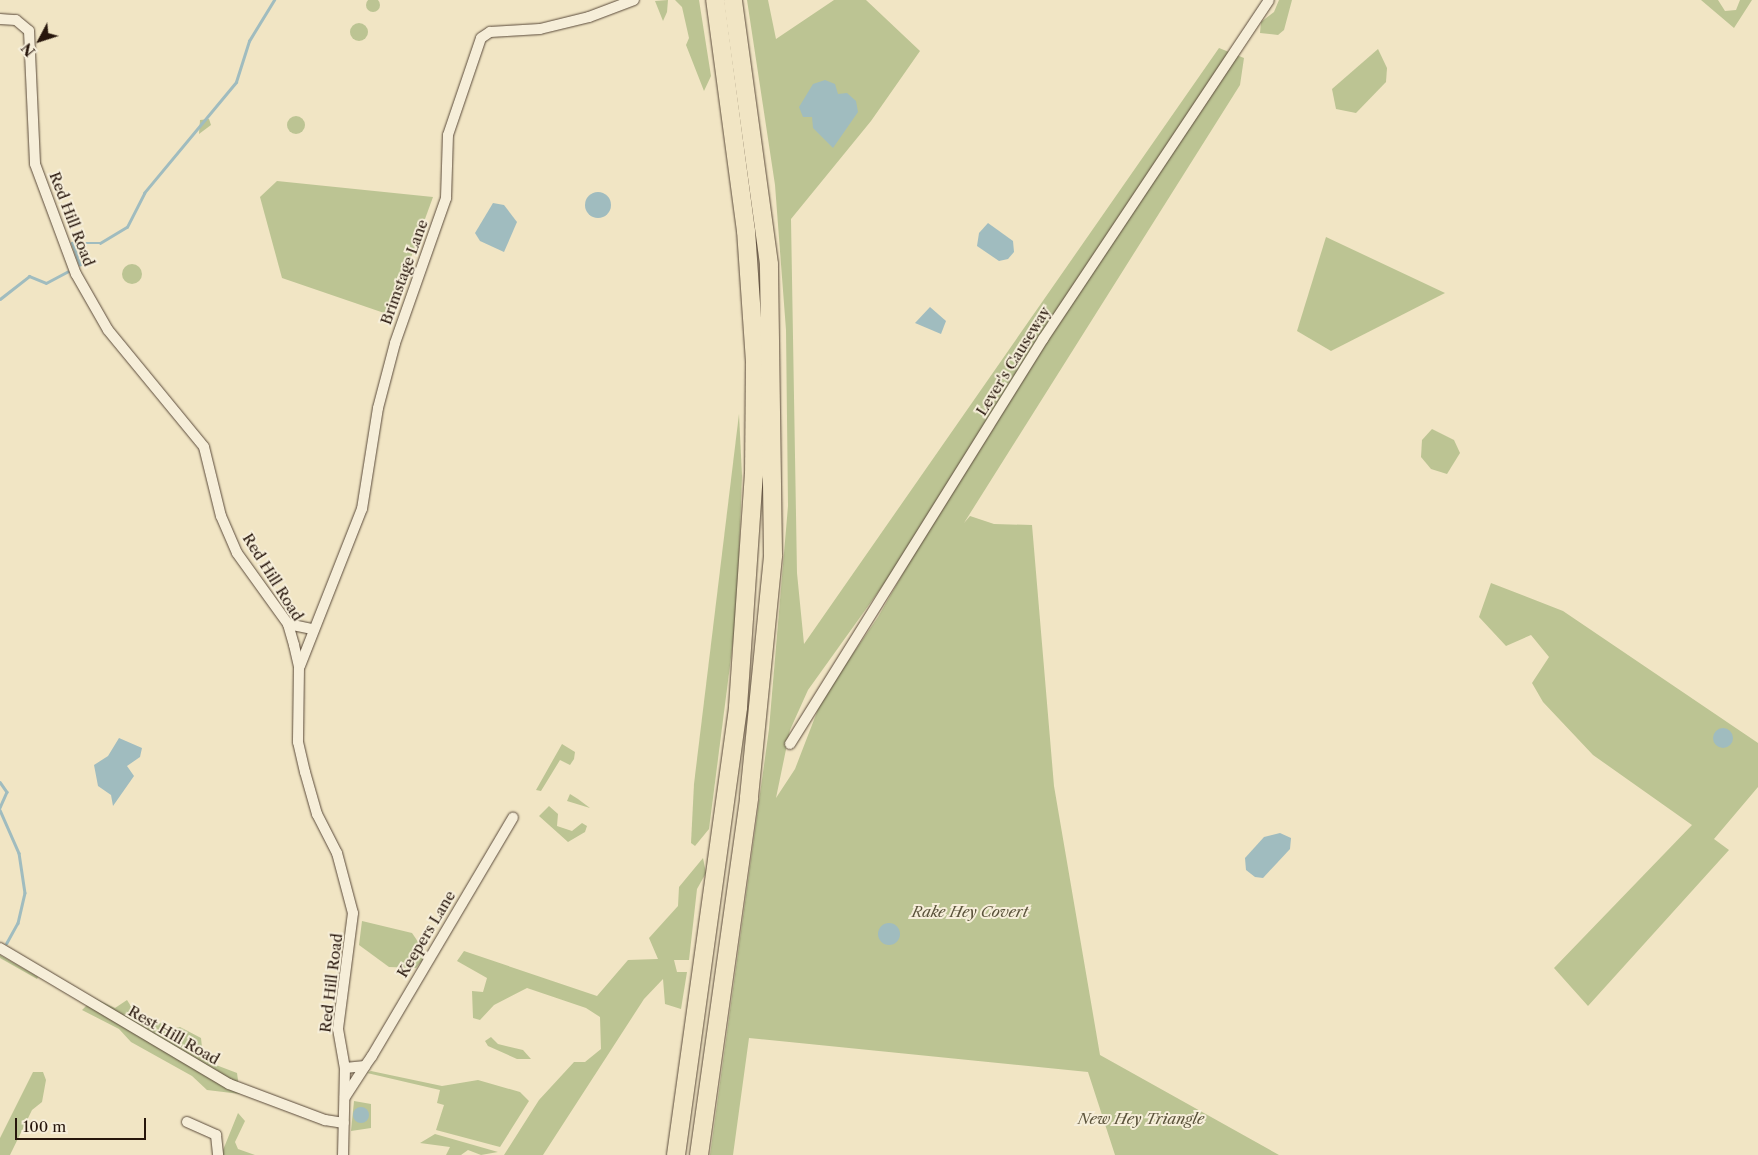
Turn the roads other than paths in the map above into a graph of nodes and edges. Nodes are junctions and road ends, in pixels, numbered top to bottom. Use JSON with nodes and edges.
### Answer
{"nodes":[{"id":1,"x":634,"y":0,"type":"edge"},
{"id":2,"x":715,"y":0,"type":"edge"},
{"id":3,"x":733,"y":0,"type":"edge"},
{"id":4,"x":1269,"y":0,"type":"edge"},
{"id":5,"x":0,"y":19,"type":"edge"},
{"id":6,"x":288,"y":624,"type":"junction"},
{"id":7,"x":312,"y":629,"type":"junction"},
{"id":8,"x":299,"y":666,"type":"junction"},
{"id":9,"x":790,"y":744,"type":"dead end"},
{"id":10,"x":514,"y":818,"type":"dead end"},
{"id":11,"x":0,"y":948,"type":"edge"},
{"id":12,"x":365,"y":1066,"type":"junction"},
{"id":13,"x":344,"y":1068,"type":"junction"},
{"id":14,"x":345,"y":1097,"type":"junction"},
{"id":15,"x":187,"y":1122,"type":"dead end"},
{"id":16,"x":344,"y":1123,"type":"junction"},
{"id":17,"x":218,"y":1155,"type":"edge"},
{"id":18,"x":343,"y":1155,"type":"edge"},
{"id":19,"x":676,"y":1155,"type":"edge"},
{"id":20,"x":699,"y":1155,"type":"edge"}],
"edges":[{"from":1,"to":7,"type":"street","name":"Brimstage Lane"},
{"from":2,"to":19,"type":"highway"},
{"from":3,"to":20,"type":"highway"},
{"from":4,"to":9,"type":"street","name":"Lever's Causeway"},
{"from":5,"to":6,"type":"street","name":"Red Hill Road"},
{"from":6,"to":7,"type":"street"},
{"from":6,"to":8,"type":"street","name":"Red Hill Road"},
{"from":7,"to":8,"type":"street","name":"Brimstage Lane"},
{"from":8,"to":13,"type":"street","name":"Red Hill Road"},
{"from":10,"to":12,"type":"street","name":"Keepers Lane"},
{"from":11,"to":16,"type":"street","name":"Rest Hill Road"},
{"from":12,"to":13,"type":"street"},
{"from":12,"to":14,"type":"street","name":"Keepers Lane"},
{"from":13,"to":14,"type":"street","name":"Red Hill Road"},
{"from":14,"to":16,"type":"street","name":"Red Hill Road"},
{"from":15,"to":17,"type":"street"},
{"from":16,"to":18,"type":"street","name":"Red Hill Road"}]}
